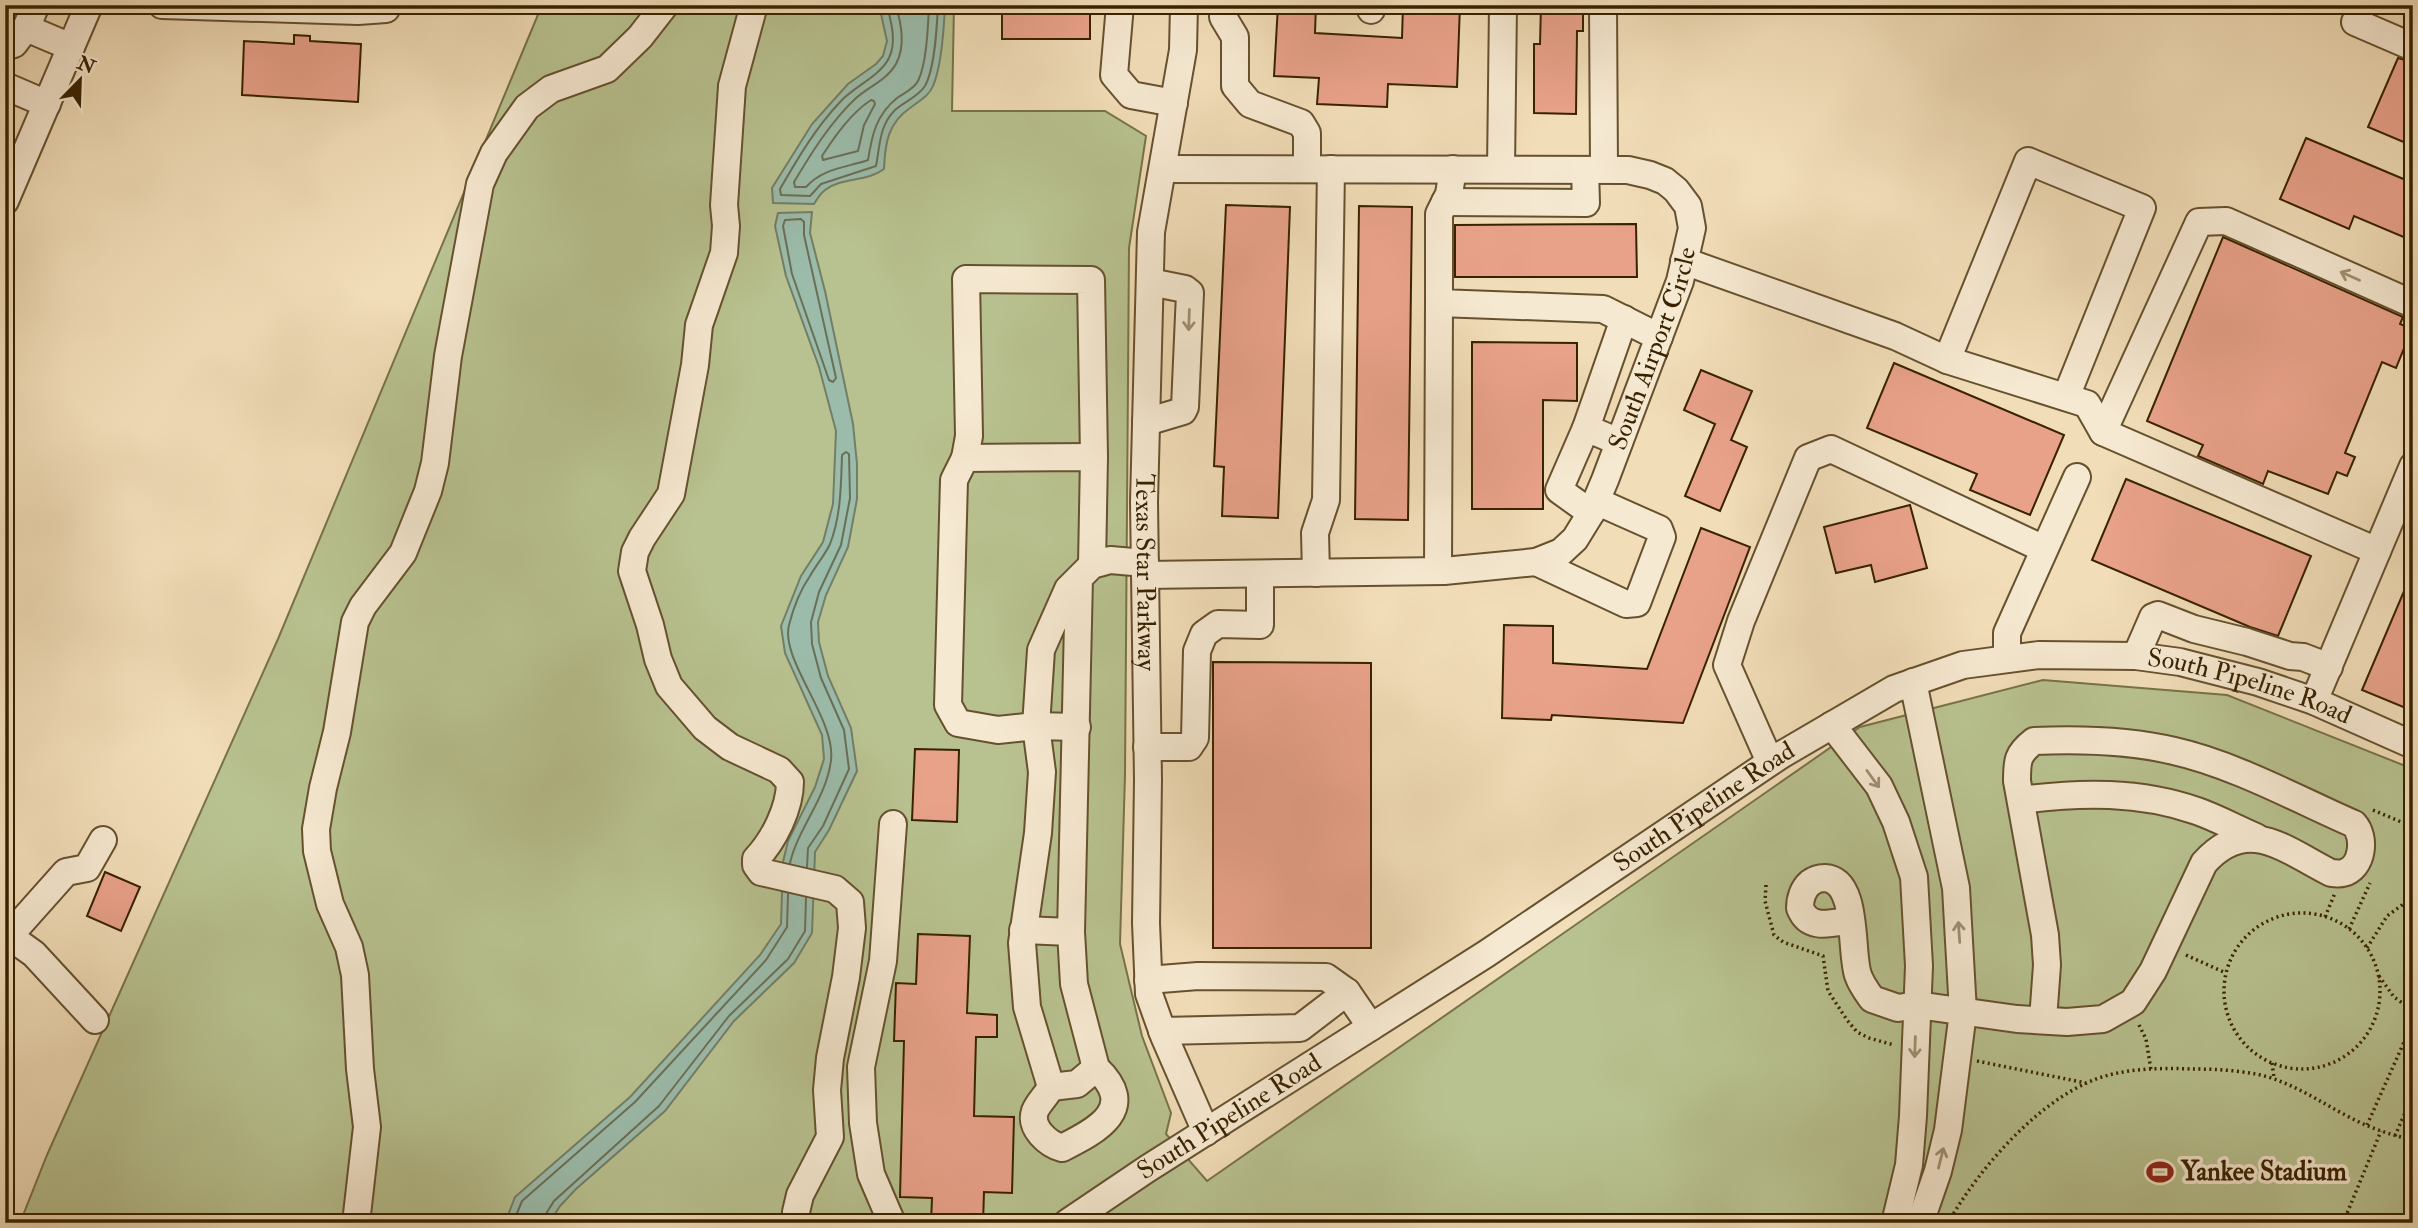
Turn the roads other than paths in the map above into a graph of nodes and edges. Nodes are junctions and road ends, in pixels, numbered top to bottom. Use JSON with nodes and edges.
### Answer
{"nodes":[{"id":1,"x":89,"y":5,"type":"edge"},
{"id":2,"x":162,"y":5,"type":"edge"},
{"id":3,"x":387,"y":5,"type":"edge"},
{"id":4,"x":665,"y":5,"type":"edge"},
{"id":5,"x":754,"y":5,"type":"edge"},
{"id":6,"x":1120,"y":5,"type":"edge"},
{"id":7,"x":1184,"y":5,"type":"edge"},
{"id":8,"x":1223,"y":5,"type":"edge"},
{"id":9,"x":1503,"y":5,"type":"edge"},
{"id":10,"x":1603,"y":5,"type":"edge"},
{"id":11,"x":2362,"y":5,"type":"edge"},
{"id":12,"x":279,"y":7,"type":"edge"},
{"id":13,"x":31,"y":17,"type":"edge"},
{"id":14,"x":5,"y":47,"type":"edge"},
{"id":15,"x":71,"y":47,"type":"junction"},
{"id":16,"x":2413,"y":47,"type":"edge"},
{"id":17,"x":5,"y":86,"type":"edge"},
{"id":18,"x":1174,"y":103,"type":"junction"},
{"id":19,"x":47,"y":104,"type":"junction"},
{"id":20,"x":1163,"y":169,"type":"junction"},
{"id":21,"x":1319,"y":169,"type":"junction"},
{"id":22,"x":1453,"y":169,"type":"junction"},
{"id":23,"x":1501,"y":169,"type":"junction"},
{"id":24,"x":1594,"y":170,"type":"junction"},
{"id":25,"x":5,"y":201,"type":"edge"},
{"id":26,"x":1445,"y":202,"type":"junction"},
{"id":27,"x":1685,"y":261,"type":"junction"},
{"id":28,"x":1150,"y":282,"type":"junction"},
{"id":29,"x":1440,"y":303,"type":"junction"},
{"id":30,"x":2413,"y":304,"type":"edge"},
{"id":31,"x":1624,"y":319,"type":"junction"},
{"id":32,"x":1659,"y":337,"type":"junction"},
{"id":33,"x":1947,"y":360,"type":"junction"},
{"id":34,"x":2066,"y":397,"type":"junction"},
{"id":35,"x":1146,"y":422,"type":"junction"},
{"id":36,"x":1586,"y":428,"type":"junction"},
{"id":37,"x":2103,"y":432,"type":"junction"},
{"id":38,"x":1619,"y":442,"type":"junction"},
{"id":39,"x":1094,"y":457,"type":"junction"},
{"id":40,"x":965,"y":458,"type":"junction"},
{"id":41,"x":2413,"y":466,"type":"edge"},
{"id":42,"x":2077,"y":477,"type":"dead end"},
{"id":43,"x":1594,"y":507,"type":"junction"},
{"id":44,"x":2045,"y":550,"type":"junction"},
{"id":45,"x":2377,"y":551,"type":"junction"},
{"id":46,"x":1536,"y":562,"type":"junction"},
{"id":47,"x":1145,"y":569,"type":"junction"},
{"id":48,"x":1085,"y":571,"type":"junction"},
{"id":49,"x":1438,"y":572,"type":"junction"},
{"id":50,"x":1316,"y":573,"type":"junction"},
{"id":51,"x":1260,"y":574,"type":"junction"},
{"id":52,"x":2136,"y":656,"type":"junction"},
{"id":53,"x":2007,"y":659,"type":"junction"},
{"id":54,"x":2329,"y":667,"type":"junction"},
{"id":55,"x":1913,"y":682,"type":"junction"},
{"id":56,"x":2314,"y":701,"type":"junction"},
{"id":57,"x":1832,"y":725,"type":"junction"},
{"id":58,"x":1036,"y":726,"type":"junction"},
{"id":59,"x":1077,"y":727,"type":"junction"},
{"id":60,"x":2413,"y":745,"type":"edge"},
{"id":61,"x":1147,"y":747,"type":"junction"},
{"id":62,"x":1770,"y":762,"type":"junction"},
{"id":63,"x":2021,"y":800,"type":"junction"},
{"id":64,"x":893,"y":824,"type":"dead end"},
{"id":65,"x":2258,"y":838,"type":"junction"},
{"id":66,"x":103,"y":840,"type":"dead end"},
{"id":67,"x":1851,"y":920,"type":"dead end"},
{"id":68,"x":1023,"y":930,"type":"junction"},
{"id":69,"x":1071,"y":933,"type":"junction"},
{"id":70,"x":7,"y":935,"type":"edge"},
{"id":71,"x":1148,"y":980,"type":"junction"},
{"id":72,"x":1347,"y":992,"type":"junction"},
{"id":73,"x":1917,"y":1005,"type":"junction"},
{"id":74,"x":1963,"y":1012,"type":"junction"},
{"id":75,"x":95,"y":1020,"type":"dead end"},
{"id":76,"x":2043,"y":1020,"type":"junction"},
{"id":77,"x":1371,"y":1027,"type":"junction"},
{"id":78,"x":1162,"y":1031,"type":"junction"},
{"id":79,"x":1096,"y":1068,"type":"junction"},
{"id":80,"x":1051,"y":1087,"type":"junction"},
{"id":81,"x":1206,"y":1132,"type":"junction"},
{"id":82,"x":356,"y":1223,"type":"edge"},
{"id":83,"x":798,"y":1223,"type":"edge"},
{"id":84,"x":892,"y":1223,"type":"edge"},
{"id":85,"x":1067,"y":1223,"type":"edge"},
{"id":86,"x":1895,"y":1223,"type":"edge"},
{"id":87,"x":1920,"y":1223,"type":"edge"}],
"edges":[{"from":1,"to":15,"type":"street"},
{"from":2,"to":12,"type":"street"},
{"from":3,"to":12,"type":"street"},
{"from":4,"to":82,"type":"street"},
{"from":5,"to":83,"type":"street"},
{"from":6,"to":18,"type":"street"},
{"from":7,"to":18,"type":"street","name":"Texas Star Parkway"},
{"from":8,"to":21,"type":"street"},
{"from":9,"to":23,"type":"street"},
{"from":10,"to":24,"type":"street"},
{"from":11,"to":16,"type":"street"},
{"from":13,"to":14,"type":"street"},
{"from":13,"to":15,"type":"street"},
{"from":15,"to":19,"type":"street"},
{"from":17,"to":19,"type":"street"},
{"from":18,"to":20,"type":"street","name":"Texas Star Parkway"},
{"from":19,"to":25,"type":"street"},
{"from":20,"to":21,"type":"street","name":"South Airport Circle"},
{"from":20,"to":28,"type":"street","name":"Texas Star Parkway"},
{"from":21,"to":22,"type":"street","name":"South Airport Circle"},
{"from":21,"to":50,"type":"street"},
{"from":22,"to":23,"type":"street","name":"South Airport Circle"},
{"from":22,"to":26,"type":"street"},
{"from":23,"to":24,"type":"street","name":"South Airport Circle"},
{"from":24,"to":26,"type":"street"},
{"from":24,"to":27,"type":"street","name":"South Airport Circle"},
{"from":26,"to":29,"type":"street"},
{"from":27,"to":32,"type":"street","name":"South Airport Circle"},
{"from":27,"to":33,"type":"street"},
{"from":28,"to":35,"type":"street","name":"Texas Star Parkway"},
{"from":28,"to":35,"type":"street","one_way":true},
{"from":29,"to":31,"type":"street"},
{"from":29,"to":49,"type":"street"},
{"from":30,"to":37,"type":"street","one_way":true},
{"from":31,"to":32,"type":"street"},
{"from":31,"to":36,"type":"street"},
{"from":32,"to":38,"type":"street","name":"South Airport Circle"},
{"from":33,"to":34,"type":"street"},
{"from":33,"to":34,"type":"street"},
{"from":34,"to":37,"type":"street"},
{"from":35,"to":47,"type":"street","name":"Texas Star Parkway"},
{"from":36,"to":38,"type":"street"},
{"from":36,"to":43,"type":"street"},
{"from":37,"to":45,"type":"street"},
{"from":38,"to":43,"type":"street","name":"South Airport Circle"},
{"from":39,"to":40,"type":"street"},
{"from":39,"to":40,"type":"street"},
{"from":39,"to":48,"type":"street"},
{"from":40,"to":58,"type":"street"},
{"from":41,"to":45,"type":"street"},
{"from":42,"to":44,"type":"street"},
{"from":43,"to":46,"type":"street","name":"South Airport Circle"},
{"from":43,"to":46,"type":"street"},
{"from":44,"to":53,"type":"street"},
{"from":44,"to":62,"type":"street"},
{"from":45,"to":54,"type":"street"},
{"from":46,"to":49,"type":"street","name":"South Airport Circle"},
{"from":47,"to":48,"type":"street","name":"South Airport Circle"},
{"from":47,"to":51,"type":"street","name":"South Airport Circle"},
{"from":47,"to":61,"type":"street","name":"Texas Star Parkway"},
{"from":48,"to":58,"type":"street"},
{"from":48,"to":59,"type":"street"},
{"from":49,"to":50,"type":"street","name":"South Airport Circle"},
{"from":50,"to":51,"type":"street","name":"South Airport Circle"},
{"from":51,"to":61,"type":"street"},
{"from":52,"to":53,"type":"street","name":"South Pipeline Road"},
{"from":52,"to":54,"type":"street"},
{"from":52,"to":56,"type":"street","name":"South Pipeline Road"},
{"from":53,"to":55,"type":"street","name":"South Pipeline Road"},
{"from":54,"to":56,"type":"street"},
{"from":55,"to":57,"type":"street","name":"South Pipeline Road"},
{"from":74,"to":55,"type":"street","one_way":true},
{"from":56,"to":60,"type":"street","name":"South Pipeline Road"},
{"from":57,"to":62,"type":"street","name":"South Pipeline Road"},
{"from":57,"to":73,"type":"street","one_way":true},
{"from":58,"to":59,"type":"street"},
{"from":58,"to":68,"type":"street"},
{"from":59,"to":69,"type":"street"},
{"from":61,"to":71,"type":"street","name":"Texas Star Parkway"},
{"from":62,"to":77,"type":"street","name":"South Pipeline Road"},
{"from":63,"to":65,"type":"street"},
{"from":63,"to":65,"type":"street"},
{"from":63,"to":76,"type":"street"},
{"from":64,"to":84,"type":"street"},
{"from":65,"to":76,"type":"street"},
{"from":66,"to":70,"type":"street"},
{"from":67,"to":73,"type":"street"},
{"from":68,"to":69,"type":"street"},
{"from":68,"to":80,"type":"street"},
{"from":69,"to":79,"type":"street"},
{"from":70,"to":75,"type":"street"},
{"from":71,"to":72,"type":"street"},
{"from":71,"to":78,"type":"street","name":"Texas Star Parkway"},
{"from":72,"to":77,"type":"street"},
{"from":72,"to":78,"type":"street"},
{"from":73,"to":74,"type":"street"},
{"from":73,"to":86,"type":"street","one_way":true},
{"from":74,"to":76,"type":"street"},
{"from":87,"to":74,"type":"street","one_way":true},
{"from":77,"to":81,"type":"street","name":"South Pipeline Road"},
{"from":78,"to":81,"type":"street","name":"Texas Star Parkway"},
{"from":79,"to":80,"type":"street"},
{"from":79,"to":80,"type":"street"},
{"from":81,"to":85,"type":"street","name":"South Pipeline Road"}]}
